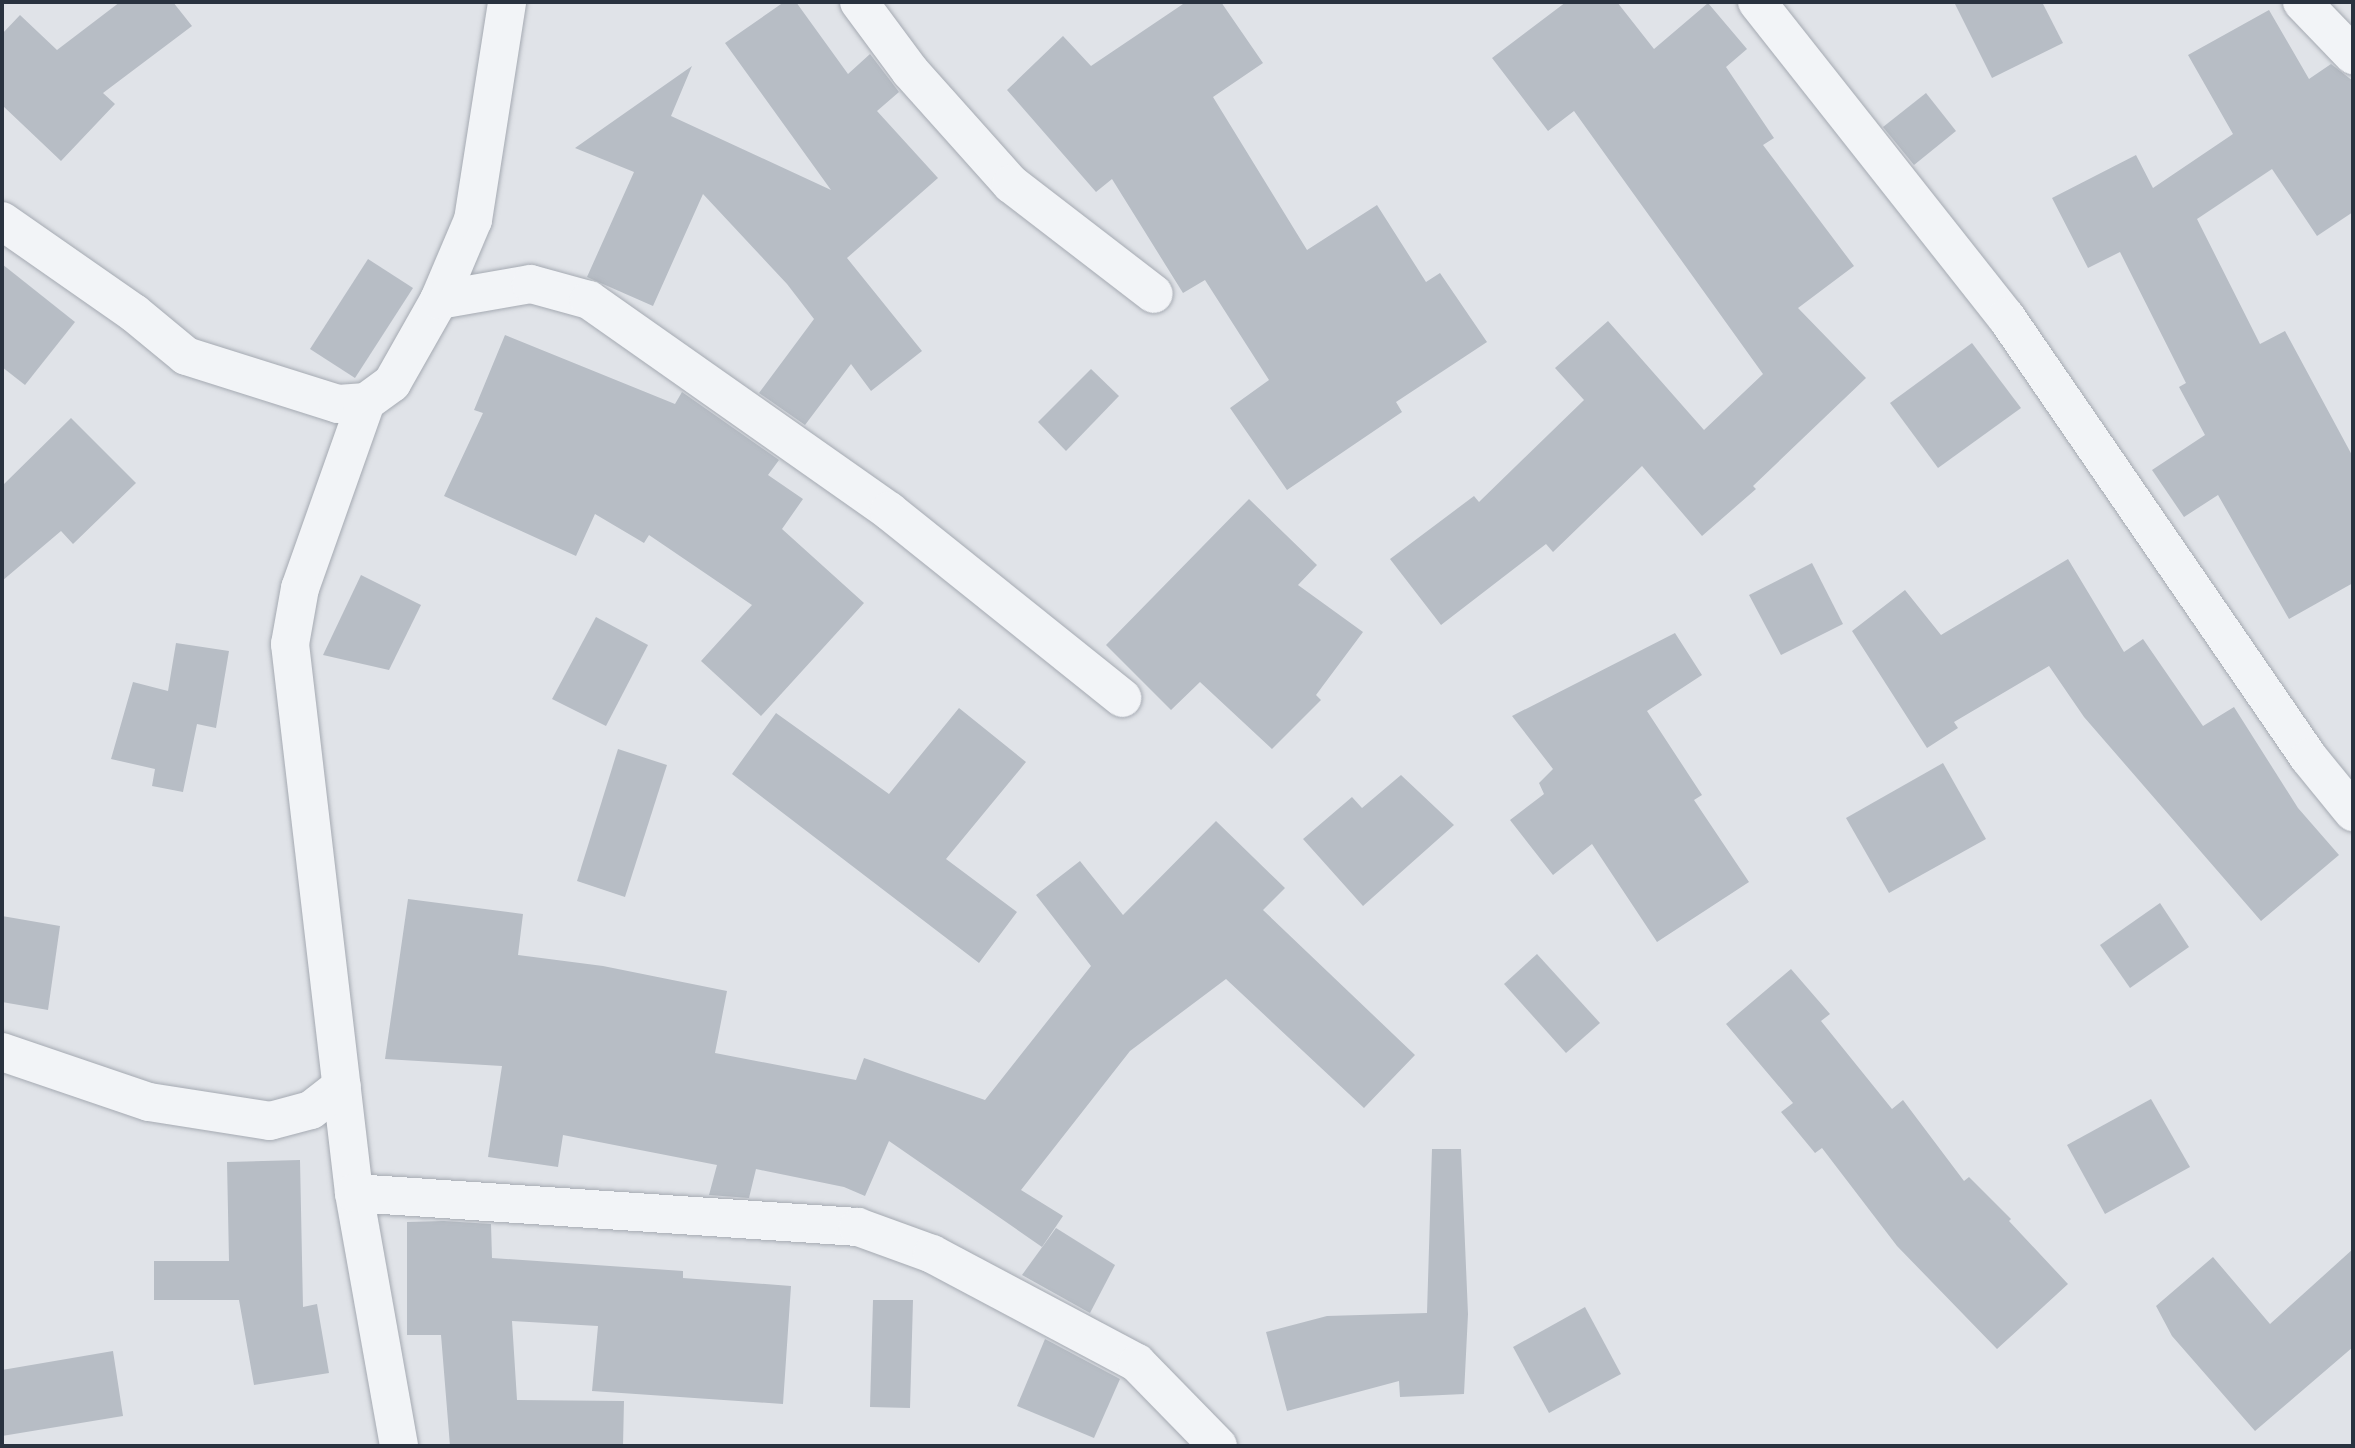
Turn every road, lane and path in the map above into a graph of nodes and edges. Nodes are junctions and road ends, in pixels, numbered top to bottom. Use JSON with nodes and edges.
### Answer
{"nodes":[{"id":1,"x":507,"y":2,"type":"edge"},
{"id":2,"x":859,"y":2,"type":"edge"},
{"id":3,"x":1757,"y":2,"type":"edge"},
{"id":4,"x":2302,"y":2,"type":"edge"},
{"id":5,"x":2353,"y":55,"type":"edge"},
{"id":6,"x":2,"y":221,"type":"edge"},
{"id":7,"x":1154,"y":294,"type":"dead end"},
{"id":8,"x":439,"y":299,"type":"junction"},
{"id":9,"x":366,"y":402,"type":"junction"},
{"id":10,"x":1122,"y":698,"type":"dead end"},
{"id":11,"x":2353,"y":812,"type":"edge"},
{"id":12,"x":2,"y":1052,"type":"edge"},
{"id":13,"x":342,"y":1086,"type":"junction"},
{"id":14,"x":354,"y":1193,"type":"junction"},
{"id":15,"x":399,"y":1446,"type":"edge"},
{"id":16,"x":1218,"y":1446,"type":"edge"}],
"edges":[{"from":1,"to":8,"type":"street"},
{"from":2,"to":7,"type":"street"},
{"from":3,"to":11,"type":"street"},
{"from":4,"to":5,"type":"street"},
{"from":6,"to":9,"type":"street"},
{"from":8,"to":9,"type":"street"},
{"from":8,"to":10,"type":"street"},
{"from":9,"to":13,"type":"street"},
{"from":12,"to":13,"type":"street"},
{"from":13,"to":14,"type":"street"},
{"from":14,"to":15,"type":"street"},
{"from":14,"to":16,"type":"street"}]}
